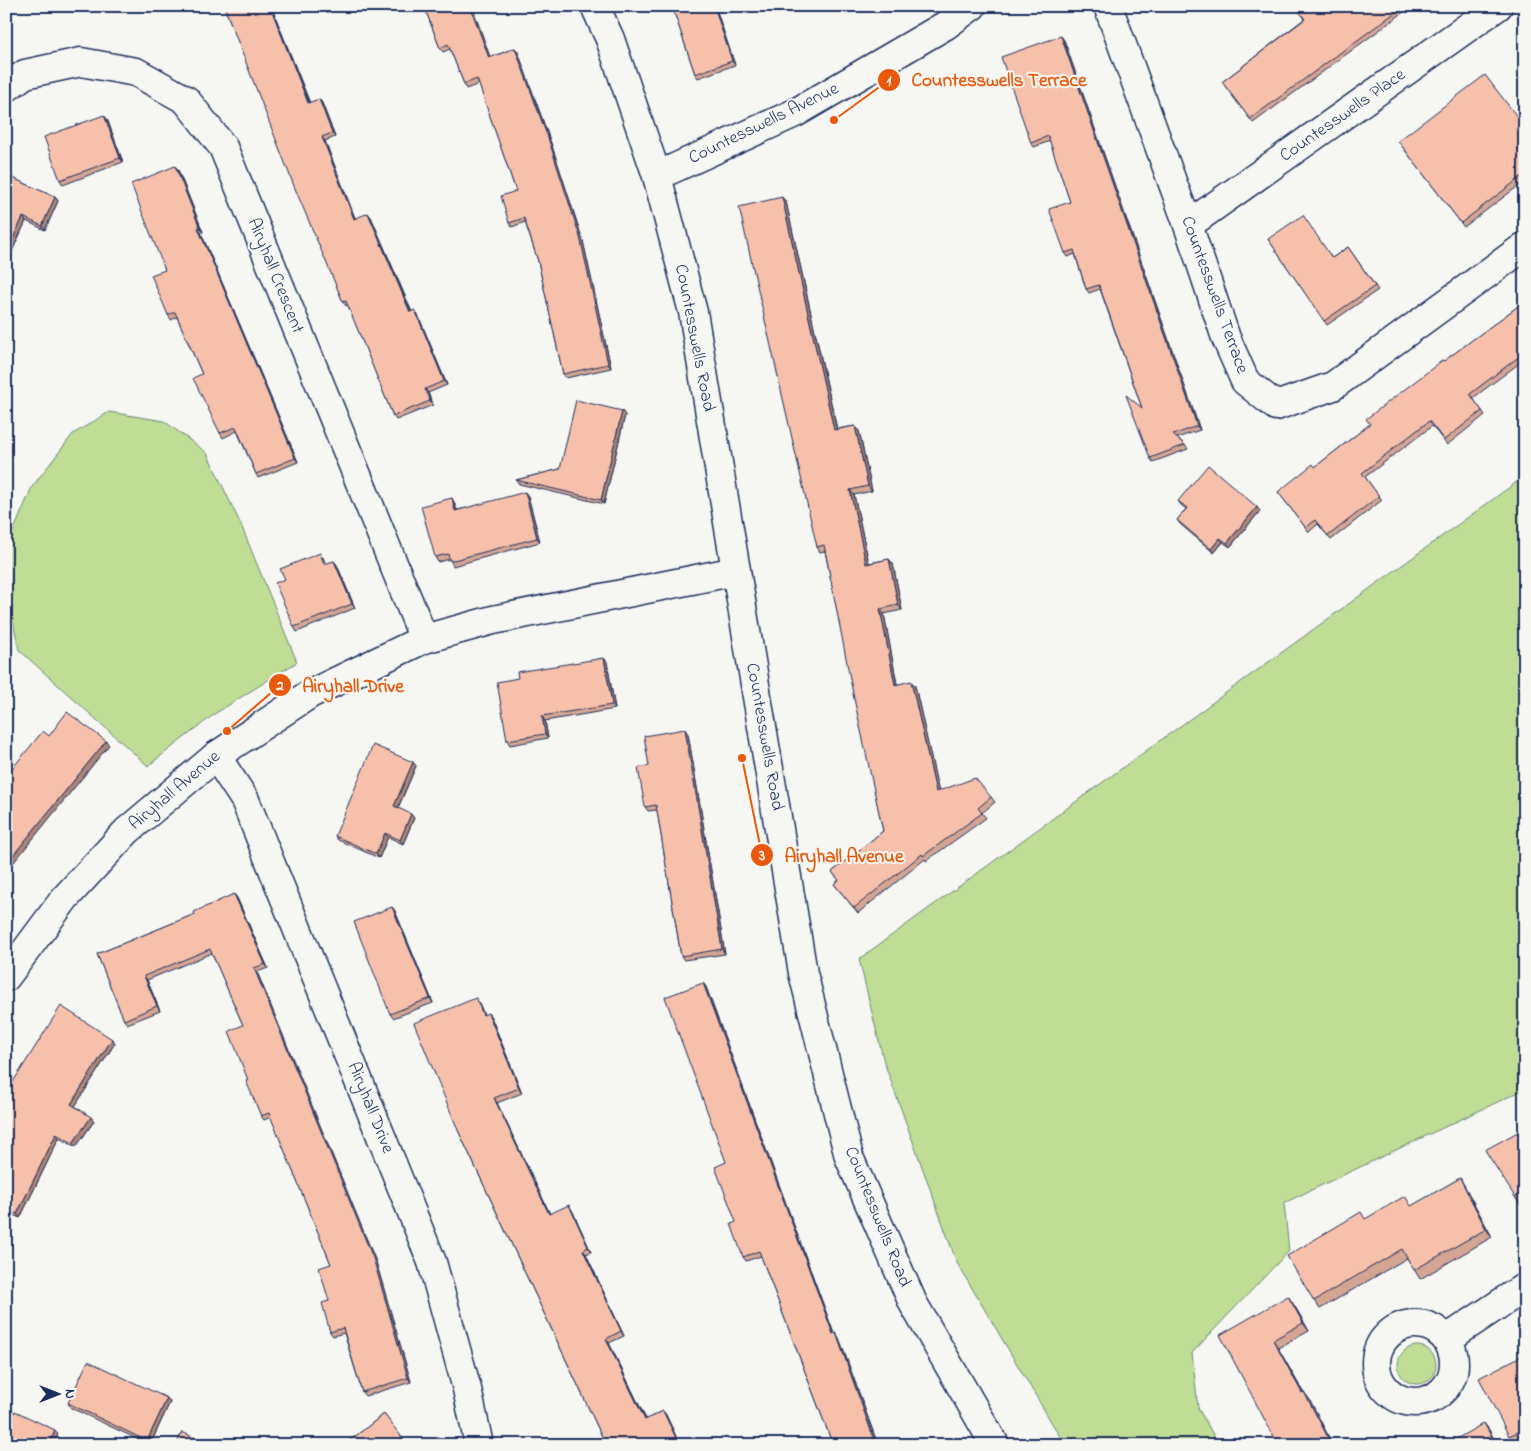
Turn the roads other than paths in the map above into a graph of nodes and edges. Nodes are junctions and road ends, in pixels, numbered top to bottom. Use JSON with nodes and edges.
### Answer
{"nodes":[{"id":1,"x":595,"y":6,"type":"edge"},
{"id":2,"x":972,"y":6,"type":"edge"},
{"id":3,"x":1108,"y":6,"type":"edge"},
{"id":4,"x":1498,"y":6,"type":"edge"},
{"id":5,"x":6,"y":88,"type":"edge"},
{"id":6,"x":657,"y":176,"type":"junction"},
{"id":7,"x":1188,"y":225,"type":"junction"},
{"id":8,"x":1525,"y":246,"type":"edge"},
{"id":9,"x":736,"y":572,"type":"junction"},
{"id":10,"x":424,"y":639,"type":"junction"},
{"id":11,"x":216,"y":756,"type":"junction"},
{"id":12,"x":6,"y":977,"type":"edge"},
{"id":13,"x":1525,"y":1287,"type":"edge"},
{"id":14,"x":1447,"y":1339,"type":"dead end"},
{"id":15,"x":479,"y":1445,"type":"edge"},
{"id":16,"x":996,"y":1445,"type":"edge"}],
"edges":[{"from":1,"to":6,"type":"street","name":"Countesswells Road"},
{"from":2,"to":6,"type":"street","name":"Countesswells Avenue"},
{"from":3,"to":7,"type":"street","name":"Countesswells Terrace"},
{"from":4,"to":7,"type":"street","name":"Countesswells Place"},
{"from":5,"to":10,"type":"street","name":"Airyhall Crescent"},
{"from":6,"to":9,"type":"street","name":"Countesswells Road"},
{"from":7,"to":8,"type":"street","name":"Countesswells Terrace"},
{"from":9,"to":10,"type":"street","name":"Airyhall Avenue"},
{"from":9,"to":16,"type":"street","name":"Countesswells Road"},
{"from":10,"to":11,"type":"street","name":"Airyhall Avenue"},
{"from":11,"to":12,"type":"street","name":"Airyhall Avenue"},
{"from":11,"to":15,"type":"street","name":"Airyhall Drive"},
{"from":13,"to":14,"type":"street"}]}
